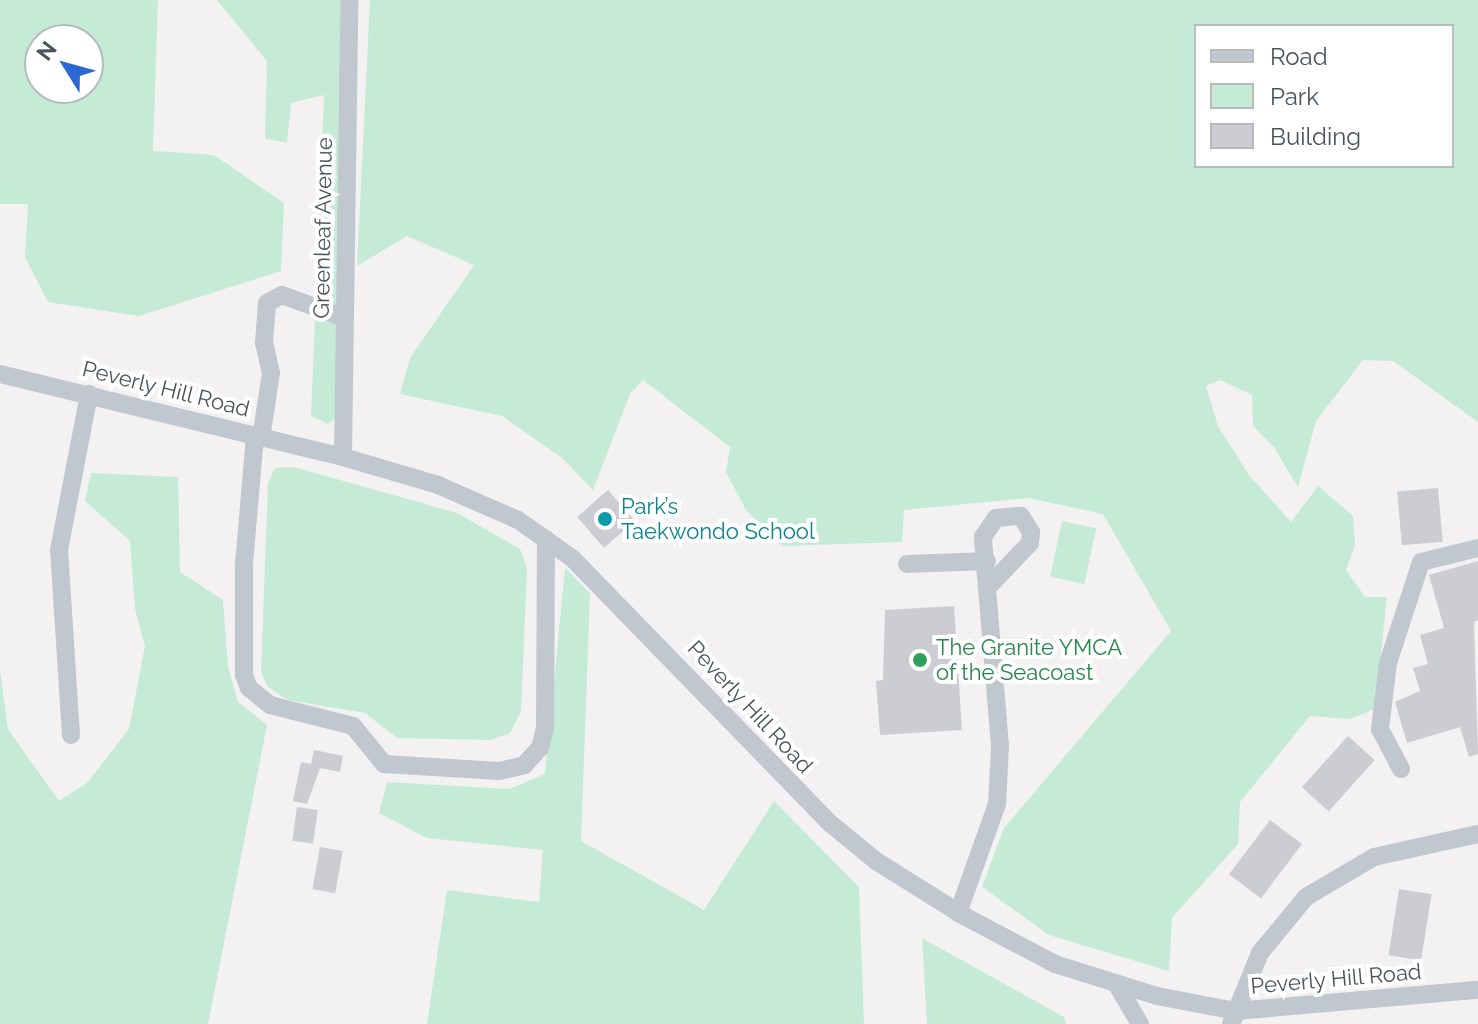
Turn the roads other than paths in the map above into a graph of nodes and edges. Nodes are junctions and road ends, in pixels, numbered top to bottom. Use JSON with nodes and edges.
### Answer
{"nodes":[{"id":1,"x":349,"y":0,"type":"edge"},
{"id":2,"x":345,"y":318,"type":"junction"},
{"id":3,"x":0,"y":374,"type":"edge"},
{"id":4,"x":89,"y":394,"type":"junction"},
{"id":5,"x":258,"y":437,"type":"junction"},
{"id":6,"x":343,"y":457,"type":"junction"},
{"id":7,"x":546,"y":539,"type":"junction"},
{"id":8,"x":1478,"y":548,"type":"edge"},
{"id":9,"x":987,"y":561,"type":"junction"},
{"id":10,"x":907,"y":564,"type":"dead end"},
{"id":11,"x":989,"y":586,"type":"junction"},
{"id":12,"x":71,"y":735,"type":"dead end"},
{"id":13,"x":1401,"y":769,"type":"dead end"},
{"id":14,"x":1478,"y":834,"type":"edge"},
{"id":15,"x":958,"y":913,"type":"junction"},
{"id":16,"x":1117,"y":985,"type":"junction"},
{"id":17,"x":1478,"y":990,"type":"edge"},
{"id":18,"x":1233,"y":1017,"type":"edge"},
{"id":19,"x":1140,"y":1024,"type":"edge"}],
"edges":[{"from":1,"to":2,"type":"street","name":"Greenleaf Avenue"},
{"from":2,"to":5,"type":"street"},
{"from":2,"to":6,"type":"street","name":"Greenleaf Avenue"},
{"from":3,"to":4,"type":"street","name":"Peverly Hill Road"},
{"from":4,"to":5,"type":"street","name":"Peverly Hill Road"},
{"from":4,"to":12,"type":"street"},
{"from":5,"to":6,"type":"street","name":"Peverly Hill Road"},
{"from":5,"to":7,"type":"street"},
{"from":6,"to":7,"type":"street","name":"Peverly Hill Road"},
{"from":7,"to":15,"type":"street","name":"Peverly Hill Road"},
{"from":8,"to":13,"type":"street"},
{"from":9,"to":10,"type":"street"},
{"from":9,"to":11,"type":"street"},
{"from":9,"to":11,"type":"street"},
{"from":11,"to":15,"type":"street"},
{"from":14,"to":18,"type":"street"},
{"from":15,"to":16,"type":"street","name":"Peverly Hill Road"},
{"from":16,"to":18,"type":"street","name":"Peverly Hill Road"},
{"from":16,"to":19,"type":"street"},
{"from":17,"to":18,"type":"street","name":"Peverly Hill Road"}]}
